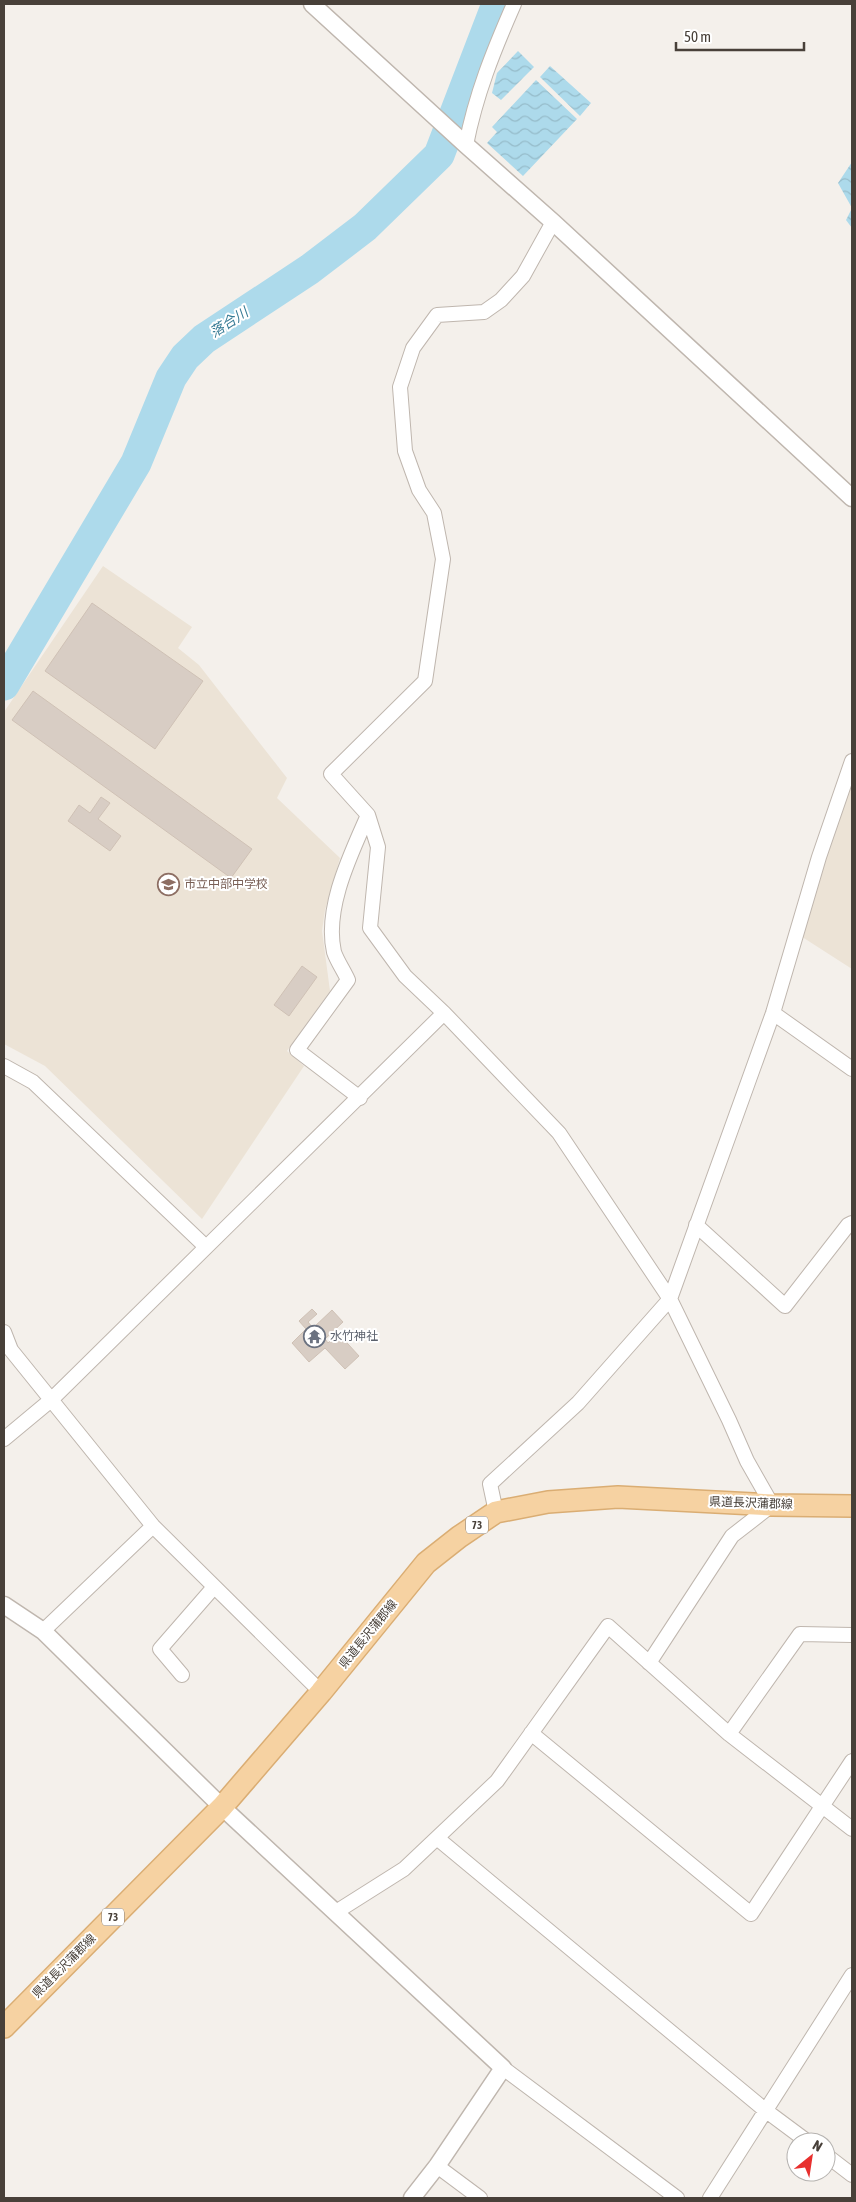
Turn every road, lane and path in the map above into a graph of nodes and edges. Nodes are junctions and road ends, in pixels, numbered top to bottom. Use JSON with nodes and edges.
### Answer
{"nodes":[{"id":1,"x":312,"y":4,"type":"edge"},
{"id":2,"x":514,"y":4,"type":"edge"},
{"id":3,"x":463,"y":143,"type":"junction"},
{"id":4,"x":553,"y":222,"type":"junction"},
{"id":5,"x":852,"y":498,"type":"edge"},
{"id":6,"x":852,"y":761,"type":"edge"},
{"id":7,"x":368,"y":815,"type":"junction"},
{"id":8,"x":444,"y":1013,"type":"junction"},
{"id":9,"x":773,"y":1013,"type":"junction"},
{"id":10,"x":4,"y":1066,"type":"edge"},
{"id":11,"x":852,"y":1068,"type":"edge"},
{"id":12,"x":360,"y":1098,"type":"junction"},
{"id":13,"x":852,"y":1223,"type":"edge"},
{"id":14,"x":696,"y":1225,"type":"junction"},
{"id":15,"x":206,"y":1248,"type":"junction"},
{"id":16,"x":670,"y":1300,"type":"junction"},
{"id":17,"x":4,"y":1332,"type":"edge"},
{"id":18,"x":51,"y":1400,"type":"junction"},
{"id":19,"x":4,"y":1440,"type":"edge"},
{"id":20,"x":772,"y":1505,"type":"junction"},
{"id":21,"x":852,"y":1506,"type":"edge"},
{"id":22,"x":496,"y":1512,"type":"junction"},
{"id":23,"x":153,"y":1526,"type":"junction"},
{"id":24,"x":214,"y":1587,"type":"junction"},
{"id":25,"x":4,"y":1598,"type":"edge"},
{"id":26,"x":10,"y":1609,"type":"edge"},
{"id":27,"x":43,"y":1632,"type":"junction"},
{"id":28,"x":852,"y":1636,"type":"edge"},
{"id":29,"x":649,"y":1663,"type":"junction"},
{"id":30,"x":182,"y":1675,"type":"dead end"},
{"id":31,"x":320,"y":1692,"type":"junction"},
{"id":32,"x":531,"y":1733,"type":"junction"},
{"id":33,"x":729,"y":1734,"type":"junction"},
{"id":34,"x":852,"y":1761,"type":"edge"},
{"id":35,"x":222,"y":1807,"type":"junction"},
{"id":36,"x":822,"y":1807,"type":"junction"},
{"id":37,"x":852,"y":1829,"type":"edge"},
{"id":38,"x":437,"y":1838,"type":"junction"},
{"id":39,"x":336,"y":1912,"type":"junction"},
{"id":40,"x":852,"y":1975,"type":"edge"},
{"id":41,"x":848,"y":1991,"type":"edge"},
{"id":42,"x":4,"y":2027,"type":"edge"},
{"id":43,"x":503,"y":2068,"type":"junction"},
{"id":44,"x":765,"y":2110,"type":"junction"},
{"id":45,"x":795,"y":2132,"type":"edge"},
{"id":46,"x":836,"y":2163,"type":"edge"},
{"id":47,"x":437,"y":2166,"type":"junction"},
{"id":48,"x":852,"y":2175,"type":"edge"},
{"id":49,"x":412,"y":2198,"type":"edge"},
{"id":50,"x":480,"y":2198,"type":"edge"},
{"id":51,"x":677,"y":2198,"type":"edge"},
{"id":52,"x":710,"y":2198,"type":"edge"}],
"edges":[{"from":1,"to":3,"type":"street"},
{"from":2,"to":3,"type":"street"},
{"from":3,"to":4,"type":"street"},
{"from":4,"to":5,"type":"street"},
{"from":4,"to":7,"type":"street"},
{"from":6,"to":9,"type":"street"},
{"from":7,"to":8,"type":"street"},
{"from":7,"to":12,"type":"street"},
{"from":8,"to":12,"type":"street"},
{"from":8,"to":16,"type":"street"},
{"from":9,"to":11,"type":"street"},
{"from":9,"to":14,"type":"street"},
{"from":10,"to":15,"type":"street"},
{"from":12,"to":15,"type":"street"},
{"from":13,"to":14,"type":"street"},
{"from":14,"to":16,"type":"street"},
{"from":15,"to":18,"type":"street"},
{"from":16,"to":20,"type":"street"},
{"from":16,"to":22,"type":"street"},
{"from":17,"to":18,"type":"street"},
{"from":18,"to":19,"type":"street"},
{"from":18,"to":23,"type":"street"},
{"from":20,"to":21,"type":"main road","name":"県道長沢蒲郡線","number":"73"},
{"from":20,"to":22,"type":"main road","name":"県道長沢蒲郡線","number":"73"},
{"from":20,"to":29,"type":"street"},
{"from":22,"to":31,"type":"main road","name":"県道長沢蒲郡線","number":"73"},
{"from":23,"to":24,"type":"street"},
{"from":23,"to":27,"type":"street"},
{"from":24,"to":30,"type":"street"},
{"from":24,"to":31,"type":"street"},
{"from":25,"to":26,"type":"street"},
{"from":26,"to":27,"type":"street"},
{"from":27,"to":35,"type":"street"},
{"from":28,"to":33,"type":"street"},
{"from":29,"to":32,"type":"street"},
{"from":29,"to":33,"type":"street"},
{"from":31,"to":35,"type":"main road","name":"県道長沢蒲郡線","number":"73"},
{"from":32,"to":36,"type":"street"},
{"from":32,"to":38,"type":"street"},
{"from":33,"to":36,"type":"street"},
{"from":34,"to":36,"type":"street"},
{"from":35,"to":39,"type":"street"},
{"from":35,"to":42,"type":"main road","name":"県道長沢蒲郡線","number":"73"},
{"from":36,"to":37,"type":"street"},
{"from":38,"to":39,"type":"street"},
{"from":38,"to":44,"type":"street"},
{"from":39,"to":43,"type":"street"},
{"from":40,"to":41,"type":"street"},
{"from":41,"to":44,"type":"street"},
{"from":43,"to":47,"type":"street"},
{"from":43,"to":51,"type":"street"},
{"from":44,"to":45,"type":"street"},
{"from":44,"to":52,"type":"street"},
{"from":46,"to":48,"type":"street"},
{"from":47,"to":49,"type":"street"},
{"from":47,"to":50,"type":"street"}]}
